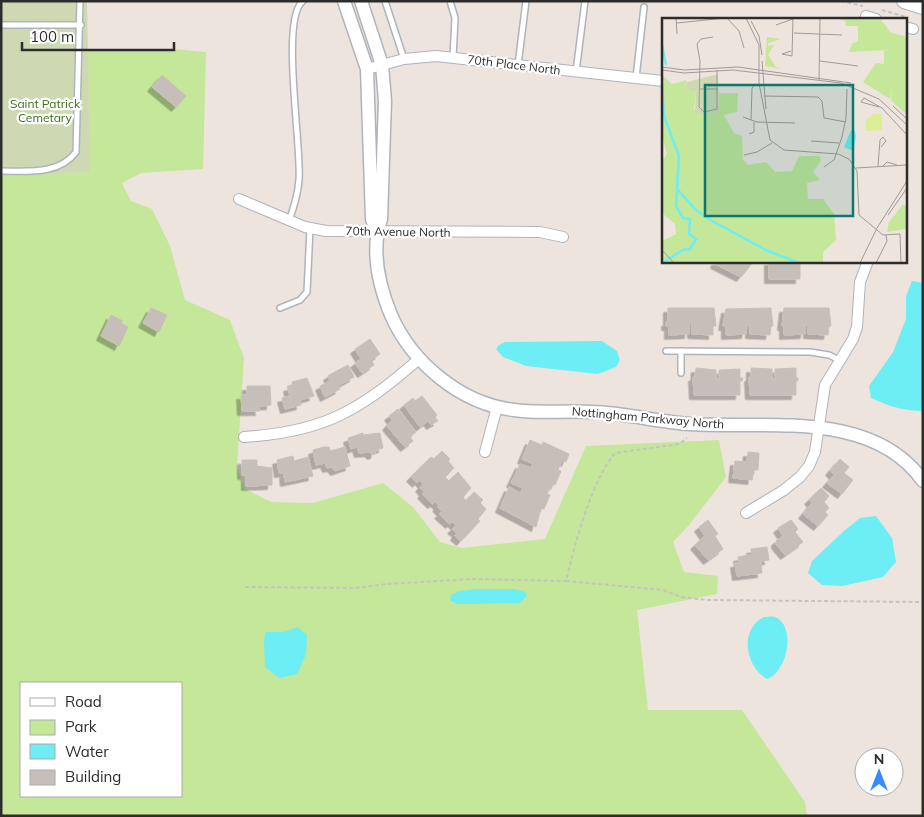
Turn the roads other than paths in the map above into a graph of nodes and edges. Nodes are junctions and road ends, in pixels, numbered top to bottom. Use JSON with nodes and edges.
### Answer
{"nodes":[{"id":1,"x":80,"y":1,"type":"edge"},
{"id":2,"x":303,"y":1,"type":"edge"},
{"id":3,"x":344,"y":1,"type":"edge"},
{"id":4,"x":361,"y":1,"type":"edge"},
{"id":5,"x":384,"y":1,"type":"edge"},
{"id":6,"x":450,"y":1,"type":"edge"},
{"id":7,"x":526,"y":1,"type":"edge"},
{"id":8,"x":586,"y":1,"type":"edge"},
{"id":9,"x":904,"y":1,"type":"edge"},
{"id":10,"x":644,"y":6,"type":"dead end"},
{"id":11,"x":923,"y":7,"type":"edge"},
{"id":12,"x":81,"y":24,"type":"junction"},
{"id":13,"x":1,"y":25,"type":"edge"},
{"id":14,"x":453,"y":57,"type":"junction"},
{"id":15,"x":404,"y":59,"type":"junction"},
{"id":16,"x":382,"y":65,"type":"junction"},
{"id":17,"x":518,"y":65,"type":"junction"},
{"id":18,"x":367,"y":69,"type":"junction"},
{"id":19,"x":576,"y":72,"type":"junction"},
{"id":20,"x":636,"y":79,"type":"junction"},
{"id":21,"x":662,"y":82,"type":"edge"},
{"id":22,"x":1,"y":171,"type":"edge"},
{"id":23,"x":239,"y":199,"type":"dead end"},
{"id":24,"x":289,"y":221,"type":"junction"},
{"id":25,"x":310,"y":228,"type":"junction"},
{"id":26,"x":377,"y":232,"type":"junction"},
{"id":27,"x":563,"y":237,"type":"dead end"},
{"id":28,"x":868,"y":262,"type":"edge"},
{"id":29,"x":280,"y":308,"type":"dead end"},
{"id":30,"x":666,"y":351,"type":"dead end"},
{"id":31,"x":681,"y":351,"type":"junction"},
{"id":32,"x":419,"y":359,"type":"junction"},
{"id":33,"x":839,"y":360,"type":"junction"},
{"id":34,"x":681,"y":373,"type":"dead end"},
{"id":35,"x":497,"y":407,"type":"junction"},
{"id":36,"x":818,"y":427,"type":"junction"},
{"id":37,"x":244,"y":437,"type":"dead end"},
{"id":38,"x":485,"y":452,"type":"dead end"},
{"id":39,"x":923,"y":481,"type":"edge"},
{"id":40,"x":746,"y":513,"type":"dead end"}],
"edges":[{"from":1,"to":12,"type":"lane"},
{"from":2,"to":24,"type":"lane"},
{"from":3,"to":18,"type":"street","name":"Nottingham Parkway North"},
{"from":4,"to":16,"type":"street","name":"Nottingham Parkway North"},
{"from":5,"to":15,"type":"lane"},
{"from":6,"to":14,"type":"lane"},
{"from":7,"to":17,"type":"lane"},
{"from":8,"to":19,"type":"lane"},
{"from":9,"to":11,"type":"main road"},
{"from":10,"to":20,"type":"lane"},
{"from":12,"to":13,"type":"lane"},
{"from":12,"to":22,"type":"lane"},
{"from":14,"to":15,"type":"street","name":"70th Place North"},
{"from":14,"to":17,"type":"street","name":"70th Place North"},
{"from":15,"to":16,"type":"street","name":"70th Place North"},
{"from":16,"to":18,"type":"street","name":"70th Place North"},
{"from":16,"to":26,"type":"street","name":"Nottingham Parkway North"},
{"from":17,"to":19,"type":"street","name":"70th Place North"},
{"from":18,"to":26,"type":"street","name":"Nottingham Parkway North"},
{"from":19,"to":20,"type":"street","name":"70th Place North"},
{"from":20,"to":21,"type":"street","name":"70th Place North"},
{"from":23,"to":24,"type":"street","name":"70th Avenue North"},
{"from":24,"to":25,"type":"street","name":"70th Avenue North"},
{"from":25,"to":26,"type":"street","name":"70th Avenue North"},
{"from":25,"to":29,"type":"lane"},
{"from":26,"to":27,"type":"street","name":"70th Avenue North"},
{"from":26,"to":32,"type":"street","name":"Nottingham Parkway North"},
{"from":28,"to":33,"type":"street"},
{"from":30,"to":31,"type":"lane"},
{"from":31,"to":33,"type":"lane"},
{"from":31,"to":34,"type":"lane"},
{"from":32,"to":35,"type":"street","name":"Nottingham Parkway North"},
{"from":32,"to":37,"type":"street"},
{"from":33,"to":36,"type":"street"},
{"from":35,"to":36,"type":"street","name":"Nottingham Parkway North"},
{"from":35,"to":38,"type":"street"},
{"from":36,"to":39,"type":"street","name":"Nottingham Parkway North"},
{"from":36,"to":40,"type":"street"}]}
